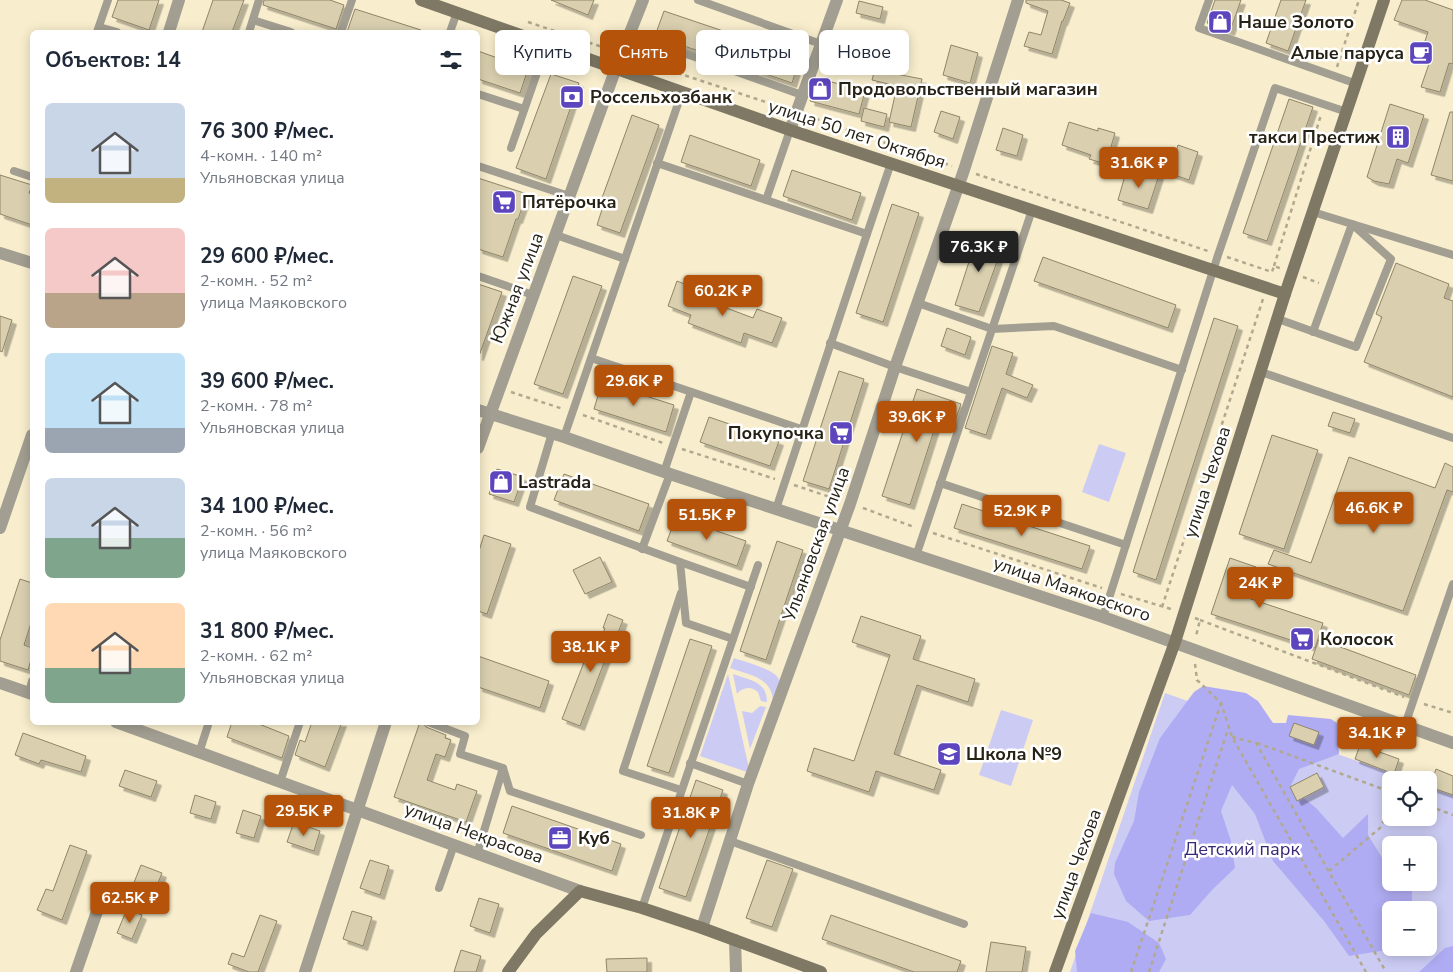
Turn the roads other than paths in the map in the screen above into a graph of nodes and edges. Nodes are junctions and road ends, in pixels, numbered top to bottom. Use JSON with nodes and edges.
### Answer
{"nodes":[{"id":1,"x":108,"y":0,"type":"edge"},
{"id":2,"x":179,"y":0,"type":"edge"},
{"id":3,"x":259,"y":0,"type":"edge"},
{"id":4,"x":352,"y":0,"type":"edge"},
{"id":5,"x":421,"y":0,"type":"edge"},
{"id":6,"x":643,"y":0,"type":"edge"},
{"id":7,"x":698,"y":0,"type":"edge"},
{"id":8,"x":837,"y":0,"type":"edge"},
{"id":9,"x":1018,"y":0,"type":"edge"},
{"id":10,"x":1209,"y":0,"type":"edge"},
{"id":11,"x":1384,"y":0,"type":"edge"},
{"id":12,"x":457,"y":12,"type":"junction"},
{"id":13,"x":253,"y":20,"type":"junction"},
{"id":14,"x":98,"y":30,"type":"edge"},
{"id":15,"x":170,"y":30,"type":"edge"},
{"id":16,"x":249,"y":30,"type":"edge"},
{"id":17,"x":285,"y":30,"type":"edge"},
{"id":18,"x":342,"y":30,"type":"edge"},
{"id":19,"x":451,"y":30,"type":"edge"},
{"id":20,"x":507,"y":30,"type":"edge"},
{"id":21,"x":632,"y":30,"type":"edge"},
{"id":22,"x":826,"y":30,"type":"edge"},
{"id":23,"x":819,"y":43,"type":"edge"},
{"id":24,"x":819,"y":49,"type":"edge"},
{"id":25,"x":686,"y":54,"type":"edge"},
{"id":26,"x":536,"y":75,"type":"edge"},
{"id":27,"x":613,"y":75,"type":"edge"},
{"id":28,"x":635,"y":75,"type":"edge"},
{"id":29,"x":1357,"y":84,"type":"junction"},
{"id":30,"x":682,"y":92,"type":"junction"},
{"id":31,"x":480,"y":95,"type":"edge"},
{"id":32,"x":802,"y":95,"type":"junction"},
{"id":33,"x":524,"y":109,"type":"junction"},
{"id":34,"x":1347,"y":112,"type":"junction"},
{"id":35,"x":790,"y":130,"type":"junction"},
{"id":36,"x":511,"y":148,"type":"dead end"},
{"id":37,"x":658,"y":163,"type":"junction"},
{"id":38,"x":891,"y":163,"type":"junction"},
{"id":39,"x":480,"y":167,"type":"edge"},
{"id":40,"x":14,"y":171,"type":"dead end"},
{"id":41,"x":30,"y":176,"type":"edge"},
{"id":42,"x":958,"y":186,"type":"junction"},
{"id":43,"x":569,"y":196,"type":"junction"},
{"id":44,"x":766,"y":200,"type":"junction"},
{"id":45,"x":1032,"y":210,"type":"junction"},
{"id":46,"x":1313,"y":212,"type":"junction"},
{"id":47,"x":1352,"y":224,"type":"junction"},
{"id":48,"x":867,"y":234,"type":"junction"},
{"id":49,"x":556,"y":235,"type":"junction"},
{"id":50,"x":0,"y":252,"type":"edge"},
{"id":51,"x":1453,"y":255,"type":"edge"},
{"id":52,"x":625,"y":258,"type":"junction"},
{"id":53,"x":29,"y":262,"type":"edge"},
{"id":54,"x":1213,"y":271,"type":"junction"},
{"id":55,"x":480,"y":277,"type":"edge"},
{"id":56,"x":1285,"y":294,"type":"junction"},
{"id":57,"x":533,"y":296,"type":"junction"},
{"id":58,"x":918,"y":303,"type":"junction"},
{"id":59,"x":1278,"y":319,"type":"junction"},
{"id":60,"x":992,"y":329,"type":"junction"},
{"id":61,"x":1313,"y":332,"type":"junction"},
{"id":62,"x":830,"y":343,"type":"junction"},
{"id":63,"x":591,"y":358,"type":"junction"},
{"id":64,"x":895,"y":367,"type":"junction"},
{"id":65,"x":1182,"y":370,"type":"junction"},
{"id":66,"x":1261,"y":372,"type":"junction"},
{"id":67,"x":691,"y":392,"type":"junction"},
{"id":68,"x":971,"y":392,"type":"junction"},
{"id":69,"x":483,"y":412,"type":"edge"},
{"id":70,"x":801,"y":429,"type":"junction"},
{"id":71,"x":480,"y":434,"type":"edge"},
{"id":72,"x":558,"y":435,"type":"junction"},
{"id":73,"x":1453,"y":438,"type":"edge"},
{"id":74,"x":30,"y":441,"type":"edge"},
{"id":75,"x":667,"y":473,"type":"junction"},
{"id":76,"x":940,"y":483,"type":"junction"},
{"id":77,"x":776,"y":509,"type":"junction"},
{"id":78,"x":0,"y":528,"type":"edge"},
{"id":79,"x":840,"y":531,"type":"junction"},
{"id":80,"x":1126,"y":545,"type":"junction"},
{"id":81,"x":642,"y":549,"type":"junction"},
{"id":82,"x":916,"y":556,"type":"junction"},
{"id":83,"x":680,"y":562,"type":"junction"},
{"id":84,"x":758,"y":565,"type":"dead end"},
{"id":85,"x":1453,"y":584,"type":"edge"},
{"id":86,"x":750,"y":587,"type":"junction"},
{"id":87,"x":682,"y":588,"type":"junction"},
{"id":88,"x":1103,"y":617,"type":"junction"},
{"id":89,"x":672,"y":618,"type":"junction"},
{"id":90,"x":686,"y":623,"type":"junction"},
{"id":91,"x":733,"y":639,"type":"junction"},
{"id":92,"x":1175,"y":642,"type":"junction"},
{"id":93,"x":0,"y":683,"type":"edge"},
{"id":94,"x":30,"y":689,"type":"edge"},
{"id":95,"x":124,"y":725,"type":"edge"},
{"id":96,"x":208,"y":725,"type":"edge"},
{"id":97,"x":297,"y":725,"type":"edge"},
{"id":98,"x":385,"y":725,"type":"edge"},
{"id":99,"x":436,"y":725,"type":"edge"},
{"id":100,"x":1405,"y":725,"type":"junction"},
{"id":101,"x":1453,"y":742,"type":"edge"},
{"id":102,"x":198,"y":754,"type":"junction"},
{"id":103,"x":690,"y":763,"type":"junction"},
{"id":104,"x":503,"y":768,"type":"junction"},
{"id":105,"x":280,"y":782,"type":"junction"},
{"id":106,"x":748,"y":784,"type":"junction"},
{"id":107,"x":681,"y":790,"type":"junction"},
{"id":108,"x":357,"y":809,"type":"junction"},
{"id":109,"x":641,"y":835,"type":"dead end"},
{"id":110,"x":730,"y":841,"type":"junction"},
{"id":111,"x":454,"y":845,"type":"junction"},
{"id":112,"x":477,"y":854,"type":"junction"},
{"id":113,"x":439,"y":888,"type":"dead end"},
{"id":114,"x":580,"y":891,"type":"junction"},
{"id":115,"x":102,"y":897,"type":"dead end"},
{"id":116,"x":642,"y":908,"type":"junction"},
{"id":117,"x":964,"y":924,"type":"dead end"},
{"id":118,"x":702,"y":928,"type":"junction"},
{"id":119,"x":735,"y":940,"type":"junction"},
{"id":120,"x":76,"y":972,"type":"edge"},
{"id":121,"x":305,"y":972,"type":"edge"},
{"id":122,"x":508,"y":972,"type":"edge"},
{"id":123,"x":736,"y":972,"type":"edge"},
{"id":124,"x":821,"y":972,"type":"edge"},
{"id":125,"x":1056,"y":972,"type":"edge"}],
"edges":[{"from":1,"to":14,"type":"lane"},
{"from":2,"to":15,"type":"street"},
{"from":3,"to":13,"type":"lane"},
{"from":4,"to":18,"type":"lane"},
{"from":5,"to":12,"type":"main road","name":"улица 50 лет Октября"},
{"from":6,"to":21,"type":"street","name":"Южная улица"},
{"from":7,"to":23,"type":"lane"},
{"from":8,"to":22,"type":"street"},
{"from":9,"to":42,"type":"street","name":"Ульяновская улица"},
{"from":10,"to":29,"type":"lane"},
{"from":11,"to":29,"type":"main road","name":"улица Чехова"},
{"from":12,"to":19,"type":"lane"},
{"from":12,"to":20,"type":"main road","name":"улица 50 лет Октября"},
{"from":13,"to":16,"type":"lane"},
{"from":13,"to":17,"type":"lane"},
{"from":24,"to":32,"type":"street"},
{"from":25,"to":32,"type":"lane"},
{"from":26,"to":33,"type":"lane"},
{"from":27,"to":43,"type":"street","name":"Южная улица"},
{"from":28,"to":30,"type":"main road","name":"улица 50 лет Октября"},
{"from":29,"to":34,"type":"main road","name":"улица Чехова"},
{"from":30,"to":35,"type":"main road","name":"улица 50 лет Октября"},
{"from":30,"to":37,"type":"lane"},
{"from":31,"to":33,"type":"lane"},
{"from":32,"to":35,"type":"street"},
{"from":33,"to":36,"type":"lane"},
{"from":34,"to":46,"type":"main road","name":"улица Чехова"},
{"from":34,"to":54,"type":"lane"},
{"from":35,"to":38,"type":"main road","name":"улица 50 лет Октября"},
{"from":35,"to":44,"type":"lane"},
{"from":37,"to":44,"type":"lane"},
{"from":37,"to":52,"type":"lane"},
{"from":38,"to":42,"type":"main road","name":"улица 50 лет Октября"},
{"from":38,"to":48,"type":"lane"},
{"from":39,"to":43,"type":"lane"},
{"from":40,"to":41,"type":"lane"},
{"from":42,"to":45,"type":"main road","name":"улица 50 лет Октября"},
{"from":42,"to":58,"type":"street","name":"Ульяновская улица"},
{"from":43,"to":49,"type":"street","name":"Южная улица"},
{"from":44,"to":48,"type":"lane"},
{"from":45,"to":54,"type":"main road","name":"улица 50 лет Октября"},
{"from":45,"to":60,"type":"lane"},
{"from":46,"to":47,"type":"lane"},
{"from":46,"to":56,"type":"main road","name":"улица Чехова"},
{"from":47,"to":51,"type":"lane"},
{"from":47,"to":61,"type":"lane"},
{"from":47,"to":61,"type":"lane"},
{"from":48,"to":62,"type":"lane"},
{"from":49,"to":52,"type":"lane"},
{"from":49,"to":57,"type":"street","name":"Южная улица"},
{"from":50,"to":53,"type":"street"},
{"from":52,"to":63,"type":"lane"},
{"from":54,"to":56,"type":"main road","name":"улица 50 лет Октября"},
{"from":54,"to":65,"type":"lane"},
{"from":55,"to":57,"type":"lane"},
{"from":56,"to":59,"type":"main road","name":"улица Чехова"},
{"from":57,"to":69,"type":"street","name":"Южная улица"},
{"from":58,"to":60,"type":"lane"},
{"from":58,"to":64,"type":"street","name":"Ульяновская улица"},
{"from":59,"to":61,"type":"lane"},
{"from":59,"to":66,"type":"main road","name":"улица Чехова"},
{"from":60,"to":65,"type":"lane"},
{"from":60,"to":68,"type":"lane"},
{"from":62,"to":64,"type":"lane"},
{"from":62,"to":70,"type":"lane"},
{"from":63,"to":67,"type":"lane"},
{"from":63,"to":72,"type":"lane"},
{"from":64,"to":68,"type":"lane"},
{"from":64,"to":79,"type":"street","name":"Ульяновская улица"},
{"from":65,"to":80,"type":"lane"},
{"from":66,"to":73,"type":"lane"},
{"from":66,"to":92,"type":"main road","name":"улица Чехова"},
{"from":67,"to":70,"type":"lane"},
{"from":67,"to":75,"type":"lane"},
{"from":68,"to":76,"type":"lane"},
{"from":69,"to":71,"type":"street","name":"Южная улица"},
{"from":69,"to":72,"type":"street","name":"улица Маяковского"},
{"from":70,"to":77,"type":"lane"},
{"from":72,"to":75,"type":"street","name":"улица Маяковского"},
{"from":72,"to":81,"type":"lane"},
{"from":74,"to":78,"type":"street"},
{"from":75,"to":77,"type":"street","name":"улица Маяковского"},
{"from":75,"to":81,"type":"lane"},
{"from":76,"to":80,"type":"lane"},
{"from":76,"to":82,"type":"lane"},
{"from":77,"to":79,"type":"street","name":"улица Маяковского"},
{"from":79,"to":82,"type":"street","name":"улица Маяковского"},
{"from":79,"to":106,"type":"street","name":"Ульяновская улица"},
{"from":80,"to":88,"type":"lane"},
{"from":81,"to":83,"type":"lane"},
{"from":82,"to":88,"type":"street","name":"улица Маяковского"},
{"from":83,"to":86,"type":"lane"},
{"from":83,"to":87,"type":"lane"},
{"from":84,"to":86,"type":"lane"},
{"from":85,"to":100,"type":"lane"},
{"from":86,"to":91,"type":"lane"},
{"from":87,"to":89,"type":"lane"},
{"from":87,"to":90,"type":"lane"},
{"from":88,"to":92,"type":"street","name":"улица Маяковского"},
{"from":89,"to":90,"type":"lane"},
{"from":89,"to":107,"type":"lane"},
{"from":90,"to":91,"type":"lane"},
{"from":91,"to":103,"type":"lane"},
{"from":92,"to":100,"type":"street","name":"улица Маяковского"},
{"from":92,"to":125,"type":"main road","name":"улица Чехова"},
{"from":93,"to":94,"type":"street"},
{"from":95,"to":102,"type":"street","name":"улица Некрасова"},
{"from":96,"to":102,"type":"lane"},
{"from":97,"to":105,"type":"lane"},
{"from":98,"to":108,"type":"street"},
{"from":99,"to":104,"type":"lane"},
{"from":100,"to":101,"type":"street","name":"улица Маяковского"},
{"from":102,"to":105,"type":"street","name":"улица Некрасова"},
{"from":103,"to":106,"type":"lane"},
{"from":103,"to":107,"type":"lane"},
{"from":104,"to":109,"type":"lane"},
{"from":104,"to":112,"type":"lane"},
{"from":105,"to":108,"type":"street","name":"улица Некрасова"},
{"from":106,"to":110,"type":"street","name":"Ульяновская улица"},
{"from":107,"to":116,"type":"lane"},
{"from":108,"to":111,"type":"street","name":"улица Некрасова"},
{"from":108,"to":121,"type":"street"},
{"from":110,"to":117,"type":"lane"},
{"from":110,"to":118,"type":"street","name":"Ульяновская улица"},
{"from":111,"to":112,"type":"street","name":"улица Некрасова"},
{"from":111,"to":113,"type":"lane"},
{"from":112,"to":114,"type":"street","name":"улица Некрасова"},
{"from":114,"to":116,"type":"main road","name":"улица Некрасова"},
{"from":114,"to":122,"type":"main road"},
{"from":115,"to":120,"type":"street"},
{"from":116,"to":118,"type":"main road","name":"улица Некрасова"},
{"from":118,"to":119,"type":"main road","name":"улица Некрасова"},
{"from":119,"to":123,"type":"street"},
{"from":119,"to":124,"type":"main road","name":"улица Некрасова"}]}
